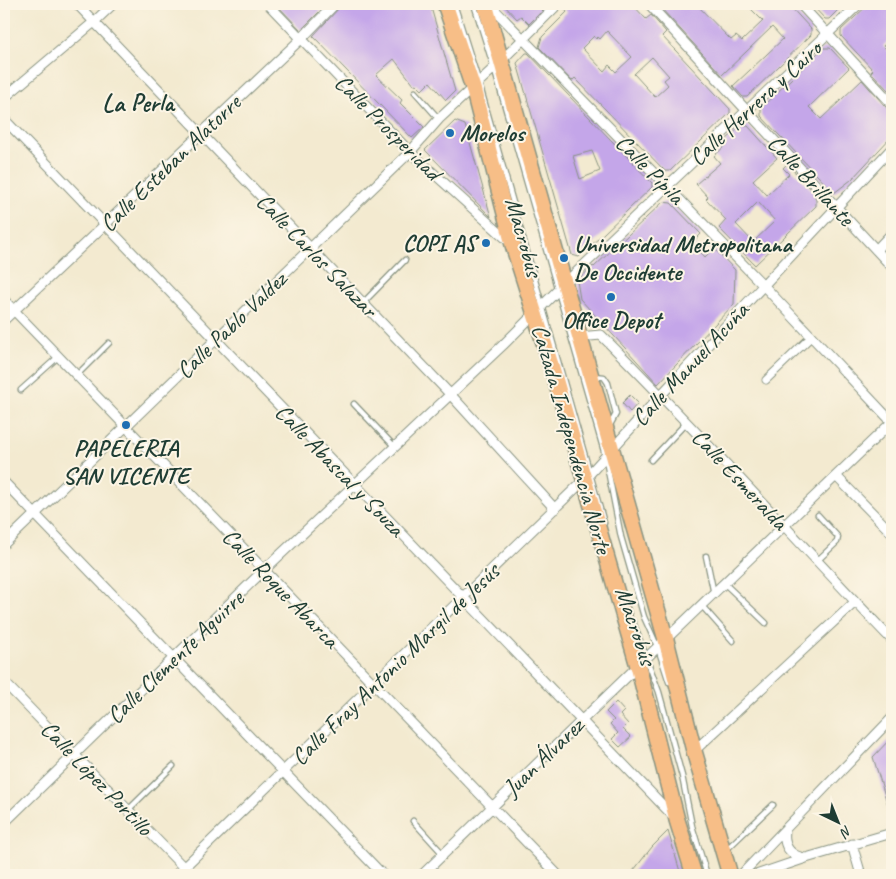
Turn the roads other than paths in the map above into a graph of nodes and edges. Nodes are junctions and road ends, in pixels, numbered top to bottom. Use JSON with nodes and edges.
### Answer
{"nodes":[{"id":1,"x":77,"y":4,"type":"edge"},
{"id":2,"x":113,"y":4,"type":"edge"},
{"id":3,"x":268,"y":4,"type":"edge"},
{"id":4,"x":335,"y":4,"type":"edge"},
{"id":5,"x":445,"y":4,"type":"edge"},
{"id":6,"x":454,"y":4,"type":"edge"},
{"id":7,"x":474,"y":4,"type":"edge"},
{"id":8,"x":485,"y":4,"type":"edge"},
{"id":9,"x":489,"y":4,"type":"edge"},
{"id":10,"x":558,"y":4,"type":"edge"},
{"id":11,"x":649,"y":4,"type":"edge"},
{"id":12,"x":800,"y":4,"type":"edge"},
{"id":13,"x":859,"y":4,"type":"edge"},
{"id":14,"x":94,"y":22,"type":"junction"},
{"id":15,"x":828,"y":34,"type":"junction"},
{"id":16,"x":302,"y":38,"type":"junction"},
{"id":17,"x":524,"y":38,"type":"junction"},
{"id":18,"x":497,"y":65,"type":"junction"},
{"id":19,"x":476,"y":85,"type":"junction"},
{"id":20,"x":414,"y":92,"type":"dead end"},
{"id":21,"x":4,"y":98,"type":"edge"},
{"id":22,"x":892,"y":104,"type":"edge"},
{"id":23,"x":746,"y":111,"type":"junction"},
{"id":24,"x":4,"y":119,"type":"edge"},
{"id":25,"x":439,"y":119,"type":"junction"},
{"id":26,"x":201,"y":134,"type":"junction"},
{"id":27,"x":892,"y":148,"type":"edge"},
{"id":28,"x":410,"y":152,"type":"junction"},
{"id":29,"x":668,"y":186,"type":"junction"},
{"id":30,"x":837,"y":208,"type":"junction"},
{"id":31,"x":105,"y":225,"type":"junction"},
{"id":32,"x":892,"y":233,"type":"edge"},
{"id":33,"x":513,"y":245,"type":"junction"},
{"id":34,"x":310,"y":248,"type":"junction"},
{"id":35,"x":876,"y":250,"type":"junction"},
{"id":36,"x":405,"y":260,"type":"dead end"},
{"id":37,"x":892,"y":267,"type":"edge"},
{"id":38,"x":764,"y":286,"type":"junction"},
{"id":39,"x":561,"y":288,"type":"junction"},
{"id":40,"x":4,"y":300,"type":"edge"},
{"id":41,"x":362,"y":302,"type":"junction"},
{"id":42,"x":14,"y":310,"type":"junction"},
{"id":43,"x":540,"y":310,"type":"junction"},
{"id":44,"x":4,"y":320,"type":"edge"},
{"id":45,"x":812,"y":336,"type":"junction"},
{"id":46,"x":579,"y":337,"type":"junction"},
{"id":47,"x":215,"y":340,"type":"junction"},
{"id":48,"x":110,"y":343,"type":"dead end"},
{"id":49,"x":58,"y":357,"type":"junction"},
{"id":50,"x":76,"y":376,"type":"junction"},
{"id":51,"x":766,"y":380,"type":"dead end"},
{"id":52,"x":21,"y":390,"type":"dead end"},
{"id":53,"x":450,"y":394,"type":"junction"},
{"id":54,"x":661,"y":395,"type":"junction"},
{"id":55,"x":354,"y":404,"type":"dead end"},
{"id":56,"x":686,"y":422,"type":"junction"},
{"id":57,"x":892,"y":422,"type":"edge"},
{"id":58,"x":126,"y":427,"type":"junction"},
{"id":59,"x":395,"y":447,"type":"junction"},
{"id":60,"x":608,"y":452,"type":"junction"},
{"id":61,"x":650,"y":460,"type":"dead end"},
{"id":62,"x":587,"y":476,"type":"junction"},
{"id":63,"x":836,"y":476,"type":"junction"},
{"id":64,"x":4,"y":482,"type":"edge"},
{"id":65,"x":355,"y":486,"type":"junction"},
{"id":66,"x":555,"y":509,"type":"junction"},
{"id":67,"x":35,"y":514,"type":"junction"},
{"id":68,"x":818,"y":515,"type":"dead end"},
{"id":69,"x":783,"y":526,"type":"junction"},
{"id":70,"x":606,"y":532,"type":"dead end"},
{"id":71,"x":892,"y":534,"type":"edge"},
{"id":72,"x":4,"y":544,"type":"edge"},
{"id":73,"x":706,"y":556,"type":"dead end"},
{"id":74,"x":817,"y":561,"type":"junction"},
{"id":75,"x":264,"y":570,"type":"junction"},
{"id":76,"x":725,"y":584,"type":"junction"},
{"id":77,"x":714,"y":594,"type":"junction"},
{"id":78,"x":464,"y":597,"type":"junction"},
{"id":79,"x":855,"y":602,"type":"junction"},
{"id":80,"x":702,"y":606,"type":"junction"},
{"id":81,"x":630,"y":612,"type":"dead end"},
{"id":82,"x":766,"y":623,"type":"dead end"},
{"id":83,"x":892,"y":640,"type":"edge"},
{"id":84,"x":733,"y":641,"type":"dead end"},
{"id":85,"x":662,"y":644,"type":"junction"},
{"id":86,"x":175,"y":659,"type":"junction"},
{"id":87,"x":642,"y":662,"type":"junction"},
{"id":88,"x":4,"y":682,"type":"edge"},
{"id":89,"x":374,"y":684,"type":"junction"},
{"id":90,"x":671,"y":688,"type":"dead end"},
{"id":91,"x":677,"y":707,"type":"dead end"},
{"id":92,"x":892,"y":718,"type":"edge"},
{"id":93,"x":582,"y":720,"type":"junction"},
{"id":94,"x":694,"y":751,"type":"junction"},
{"id":95,"x":75,"y":755,"type":"junction"},
{"id":96,"x":173,"y":766,"type":"dead end"},
{"id":97,"x":283,"y":772,"type":"junction"},
{"id":98,"x":773,"y":805,"type":"dead end"},
{"id":99,"x":492,"y":806,"type":"junction"},
{"id":100,"x":128,"y":810,"type":"junction"},
{"id":101,"x":677,"y":820,"type":"junction"},
{"id":102,"x":413,"y":821,"type":"dead end"},
{"id":103,"x":4,"y":823,"type":"edge"},
{"id":104,"x":785,"y":831,"type":"junction"},
{"id":105,"x":892,"y":833,"type":"edge"},
{"id":106,"x":852,"y":844,"type":"junction"},
{"id":107,"x":723,"y":852,"type":"junction"},
{"id":108,"x":443,"y":854,"type":"junction"},
{"id":109,"x":806,"y":858,"type":"junction"},
{"id":110,"x":184,"y":868,"type":"junction"},
{"id":111,"x":176,"y":875,"type":"edge"},
{"id":112,"x":191,"y":875,"type":"edge"},
{"id":113,"x":383,"y":875,"type":"edge"},
{"id":114,"x":422,"y":875,"type":"edge"},
{"id":115,"x":558,"y":875,"type":"edge"},
{"id":116,"x":694,"y":875,"type":"edge"},
{"id":117,"x":706,"y":875,"type":"edge"},
{"id":118,"x":724,"y":875,"type":"edge"},
{"id":119,"x":730,"y":875,"type":"edge"},
{"id":120,"x":741,"y":875,"type":"edge"},
{"id":121,"x":756,"y":875,"type":"edge"},
{"id":122,"x":861,"y":875,"type":"edge"}],
"edges":[{"from":1,"to":14,"type":"street","name":"Calle Carlos Salazar"},
{"from":2,"to":14,"type":"street"},
{"from":3,"to":16,"type":"street","name":"Calle Prosperidad"},
{"from":4,"to":16,"type":"street","name":"Calle Esteban Alatorre"},
{"from":5,"to":19,"type":"main road","name":"Calzada Independencia Norte"},
{"from":6,"to":19,"type":"lane","name":"Macrobús"},
{"from":7,"to":18,"type":"lane"},
{"from":8,"to":18,"type":"main road","name":"Calzada Independencia Norte"},
{"from":9,"to":17,"type":"street","name":"Calle Pípila"},
{"from":10,"to":17,"type":"street","name":"Calle Pablo Valdez"},
{"from":11,"to":23,"type":"street","name":"Calle Brillante"},
{"from":12,"to":15,"type":"street"},
{"from":13,"to":15,"type":"street","name":"Calle Herrera y Cairo"},
{"from":14,"to":21,"type":"street"},
{"from":14,"to":26,"type":"street","name":"Calle Carlos Salazar"},
{"from":15,"to":22,"type":"street"},
{"from":15,"to":23,"type":"street","name":"Calle Herrera y Cairo"},
{"from":16,"to":26,"type":"street","name":"Calle Esteban Alatorre"},
{"from":16,"to":28,"type":"street","name":"Calle Prosperidad"},
{"from":17,"to":18,"type":"street","name":"Calle Pablo Valdez"},
{"from":17,"to":29,"type":"street","name":"Calle Pípila"},
{"from":18,"to":19,"type":"street","name":"Calle Pablo Valdez"},
{"from":18,"to":39,"type":"main road","name":"Calzada Independencia Norte"},
{"from":19,"to":25,"type":"street","name":"Calle Pablo Valdez"},
{"from":19,"to":33,"type":"main road","name":"Calzada Independencia Norte"},
{"from":19,"to":43,"type":"lane","name":"Macrobús"},
{"from":20,"to":25,"type":"lane"},
{"from":23,"to":29,"type":"street","name":"Calle Herrera y Cairo"},
{"from":23,"to":30,"type":"street","name":"Calle Brillante"},
{"from":24,"to":31,"type":"street","name":"Calle Abascal y Souza"},
{"from":25,"to":28,"type":"street","name":"Calle Pablo Valdez"},
{"from":26,"to":31,"type":"street","name":"Calle Esteban Alatorre"},
{"from":26,"to":34,"type":"street","name":"Calle Carlos Salazar"},
{"from":27,"to":30,"type":"street","name":"Calle Manuel Acuña"},
{"from":28,"to":33,"type":"street","name":"Calle Prosperidad"},
{"from":28,"to":34,"type":"street","name":"Calle Pablo Valdez"},
{"from":29,"to":38,"type":"street","name":"Calle Pípila"},
{"from":29,"to":39,"type":"street","name":"Calle Herrera y Cairo"},
{"from":30,"to":35,"type":"street","name":"Calle Brillante"},
{"from":30,"to":38,"type":"street","name":"Calle Manuel Acuña"},
{"from":31,"to":42,"type":"street","name":"Calle Esteban Alatorre"},
{"from":31,"to":47,"type":"street","name":"Calle Abascal y Souza"},
{"from":32,"to":35,"type":"street"},
{"from":33,"to":43,"type":"main road","name":"Calzada Independencia Norte"},
{"from":34,"to":41,"type":"street","name":"Calle Carlos Salazar"},
{"from":34,"to":47,"type":"street","name":"Calle Pablo Valdez"},
{"from":35,"to":37,"type":"street","name":"Calle Brillante"},
{"from":36,"to":41,"type":"lane"},
{"from":38,"to":45,"type":"street","name":"Calle Pípila"},
{"from":38,"to":54,"type":"street","name":"Calle Manuel Acuña"},
{"from":39,"to":43,"type":"street","name":"Calle Clemente Aguirre"},
{"from":39,"to":46,"type":"main road","name":"Calzada Independencia Norte"},
{"from":39,"to":60,"type":"lane","name":"Macrobús"},
{"from":40,"to":42,"type":"street","name":"Calle Roque Abarca"},
{"from":41,"to":53,"type":"street","name":"Calle Carlos Salazar"},
{"from":42,"to":44,"type":"street","name":"Calle Esteban Alatorre"},
{"from":42,"to":49,"type":"street","name":"Calle Roque Abarca"},
{"from":43,"to":53,"type":"street","name":"Calle Clemente Aguirre"},
{"from":43,"to":62,"type":"main road","name":"Calzada Independencia Norte"},
{"from":45,"to":51,"type":"street"},
{"from":45,"to":57,"type":"street","name":"Calle Pípila"},
{"from":46,"to":54,"type":"street","name":"Calle Esmeralda"},
{"from":46,"to":60,"type":"main road","name":"Calzada Independencia Norte"},
{"from":47,"to":58,"type":"street","name":"Calle Pablo Valdez"},
{"from":47,"to":65,"type":"street","name":"Calle Abascal y Souza"},
{"from":48,"to":50,"type":"lane"},
{"from":49,"to":50,"type":"street","name":"Calle Roque Abarca"},
{"from":49,"to":52,"type":"lane"},
{"from":50,"to":58,"type":"street","name":"Calle Roque Abarca"},
{"from":53,"to":59,"type":"street","name":"Calle Clemente Aguirre"},
{"from":53,"to":66,"type":"street","name":"Calle Carlos Salazar"},
{"from":54,"to":56,"type":"street","name":"Calle Esmeralda"},
{"from":54,"to":60,"type":"street","name":"Calle Manuel Acuña"},
{"from":55,"to":59,"type":"lane"},
{"from":56,"to":61,"type":"lane"},
{"from":56,"to":69,"type":"street","name":"Calle Esmeralda"},
{"from":57,"to":63,"type":"street","name":"Juan Álvarez"},
{"from":58,"to":67,"type":"street","name":"Calle Pablo Valdez"},
{"from":58,"to":75,"type":"street","name":"Calle Roque Abarca"},
{"from":59,"to":65,"type":"street","name":"Calle Clemente Aguirre"},
{"from":60,"to":62,"type":"street","name":"Calle Fray Antonio Margil de Jesús"},
{"from":60,"to":85,"type":"main road","name":"Calzada Independencia Norte"},
{"from":62,"to":66,"type":"street","name":"Calle Fray Antonio Margil de Jesús"},
{"from":62,"to":70,"type":"lane"},
{"from":62,"to":87,"type":"main road","name":"Calzada Independencia Norte"},
{"from":63,"to":69,"type":"street","name":"Juan Álvarez"},
{"from":63,"to":71,"type":"street"},
{"from":64,"to":67,"type":"street"},
{"from":65,"to":75,"type":"street","name":"Calle Clemente Aguirre"},
{"from":65,"to":78,"type":"street","name":"Calle Abascal y Souza"},
{"from":66,"to":78,"type":"street","name":"Calle Fray Antonio Margil de Jesús"},
{"from":67,"to":72,"type":"street","name":"Calle Pablo Valdez"},
{"from":67,"to":86,"type":"street"},
{"from":68,"to":74,"type":"lane"},
{"from":69,"to":74,"type":"street","name":"Calle Esmeralda"},
{"from":69,"to":76,"type":"street","name":"Juan Álvarez"},
{"from":73,"to":77,"type":"lane"},
{"from":74,"to":79,"type":"street","name":"Calle Esmeralda"},
{"from":75,"to":86,"type":"street","name":"Calle Clemente Aguirre"},
{"from":75,"to":89,"type":"street","name":"Calle Roque Abarca"},
{"from":76,"to":77,"type":"street","name":"Juan Álvarez"},
{"from":76,"to":82,"type":"lane"},
{"from":77,"to":80,"type":"street","name":"Juan Álvarez"},
{"from":78,"to":89,"type":"street","name":"Calle Fray Antonio Margil de Jesús"},
{"from":78,"to":93,"type":"street","name":"Calle Abascal y Souza"},
{"from":79,"to":83,"type":"street","name":"Calle Esmeralda"},
{"from":79,"to":94,"type":"street"},
{"from":80,"to":84,"type":"lane"},
{"from":80,"to":85,"type":"street","name":"Juan Álvarez"},
{"from":81,"to":87,"type":"lane","name":"Macrobús"},
{"from":85,"to":87,"type":"street","name":"Juan Álvarez"},
{"from":85,"to":90,"type":"lane","name":"Macrobús"},
{"from":85,"to":94,"type":"main road","name":"Calzada Independencia Norte"},
{"from":86,"to":95,"type":"street","name":"Calle Clemente Aguirre"},
{"from":86,"to":97,"type":"street"},
{"from":87,"to":93,"type":"street","name":"Juan Álvarez"},
{"from":87,"to":101,"type":"main road","name":"Calzada Independencia Norte"},
{"from":87,"to":117,"type":"lane","name":"Macrobús"},
{"from":88,"to":95,"type":"street","name":"Calle López Portillo"},
{"from":89,"to":97,"type":"street","name":"Calle Fray Antonio Margil de Jesús"},
{"from":89,"to":99,"type":"street","name":"Calle Roque Abarca"},
{"from":91,"to":118,"type":"lane"},
{"from":92,"to":104,"type":"street"},
{"from":93,"to":99,"type":"street","name":"Juan Álvarez"},
{"from":93,"to":101,"type":"street","name":"Calle Abascal y Souza"},
{"from":94,"to":107,"type":"main road","name":"Calzada Independencia Norte"},
{"from":95,"to":100,"type":"street","name":"Calle López Portillo"},
{"from":95,"to":103,"type":"street","name":"Calle Clemente Aguirre"},
{"from":96,"to":100,"type":"lane"},
{"from":97,"to":110,"type":"street","name":"Calle Fray Antonio Margil de Jesús"},
{"from":97,"to":113,"type":"street"},
{"from":98,"to":107,"type":"lane"},
{"from":99,"to":108,"type":"street","name":"Juan Álvarez"},
{"from":99,"to":115,"type":"street","name":"Calle Roque Abarca"},
{"from":100,"to":110,"type":"street","name":"Calle López Portillo"},
{"from":101,"to":116,"type":"main road","name":"Calzada Independencia Norte"},
{"from":102,"to":108,"type":"lane"},
{"from":104,"to":109,"type":"street"},
{"from":104,"to":120,"type":"street"},
{"from":105,"to":106,"type":"street"},
{"from":106,"to":109,"type":"street"},
{"from":106,"to":122,"type":"street"},
{"from":107,"to":119,"type":"main road","name":"Calzada Independencia Norte"},
{"from":108,"to":114,"type":"street","name":"Juan Álvarez"},
{"from":109,"to":121,"type":"street"},
{"from":110,"to":111,"type":"street","name":"Calle Fray Antonio Margil de Jesús"},
{"from":110,"to":112,"type":"street","name":"Calle López Portillo"}]}
